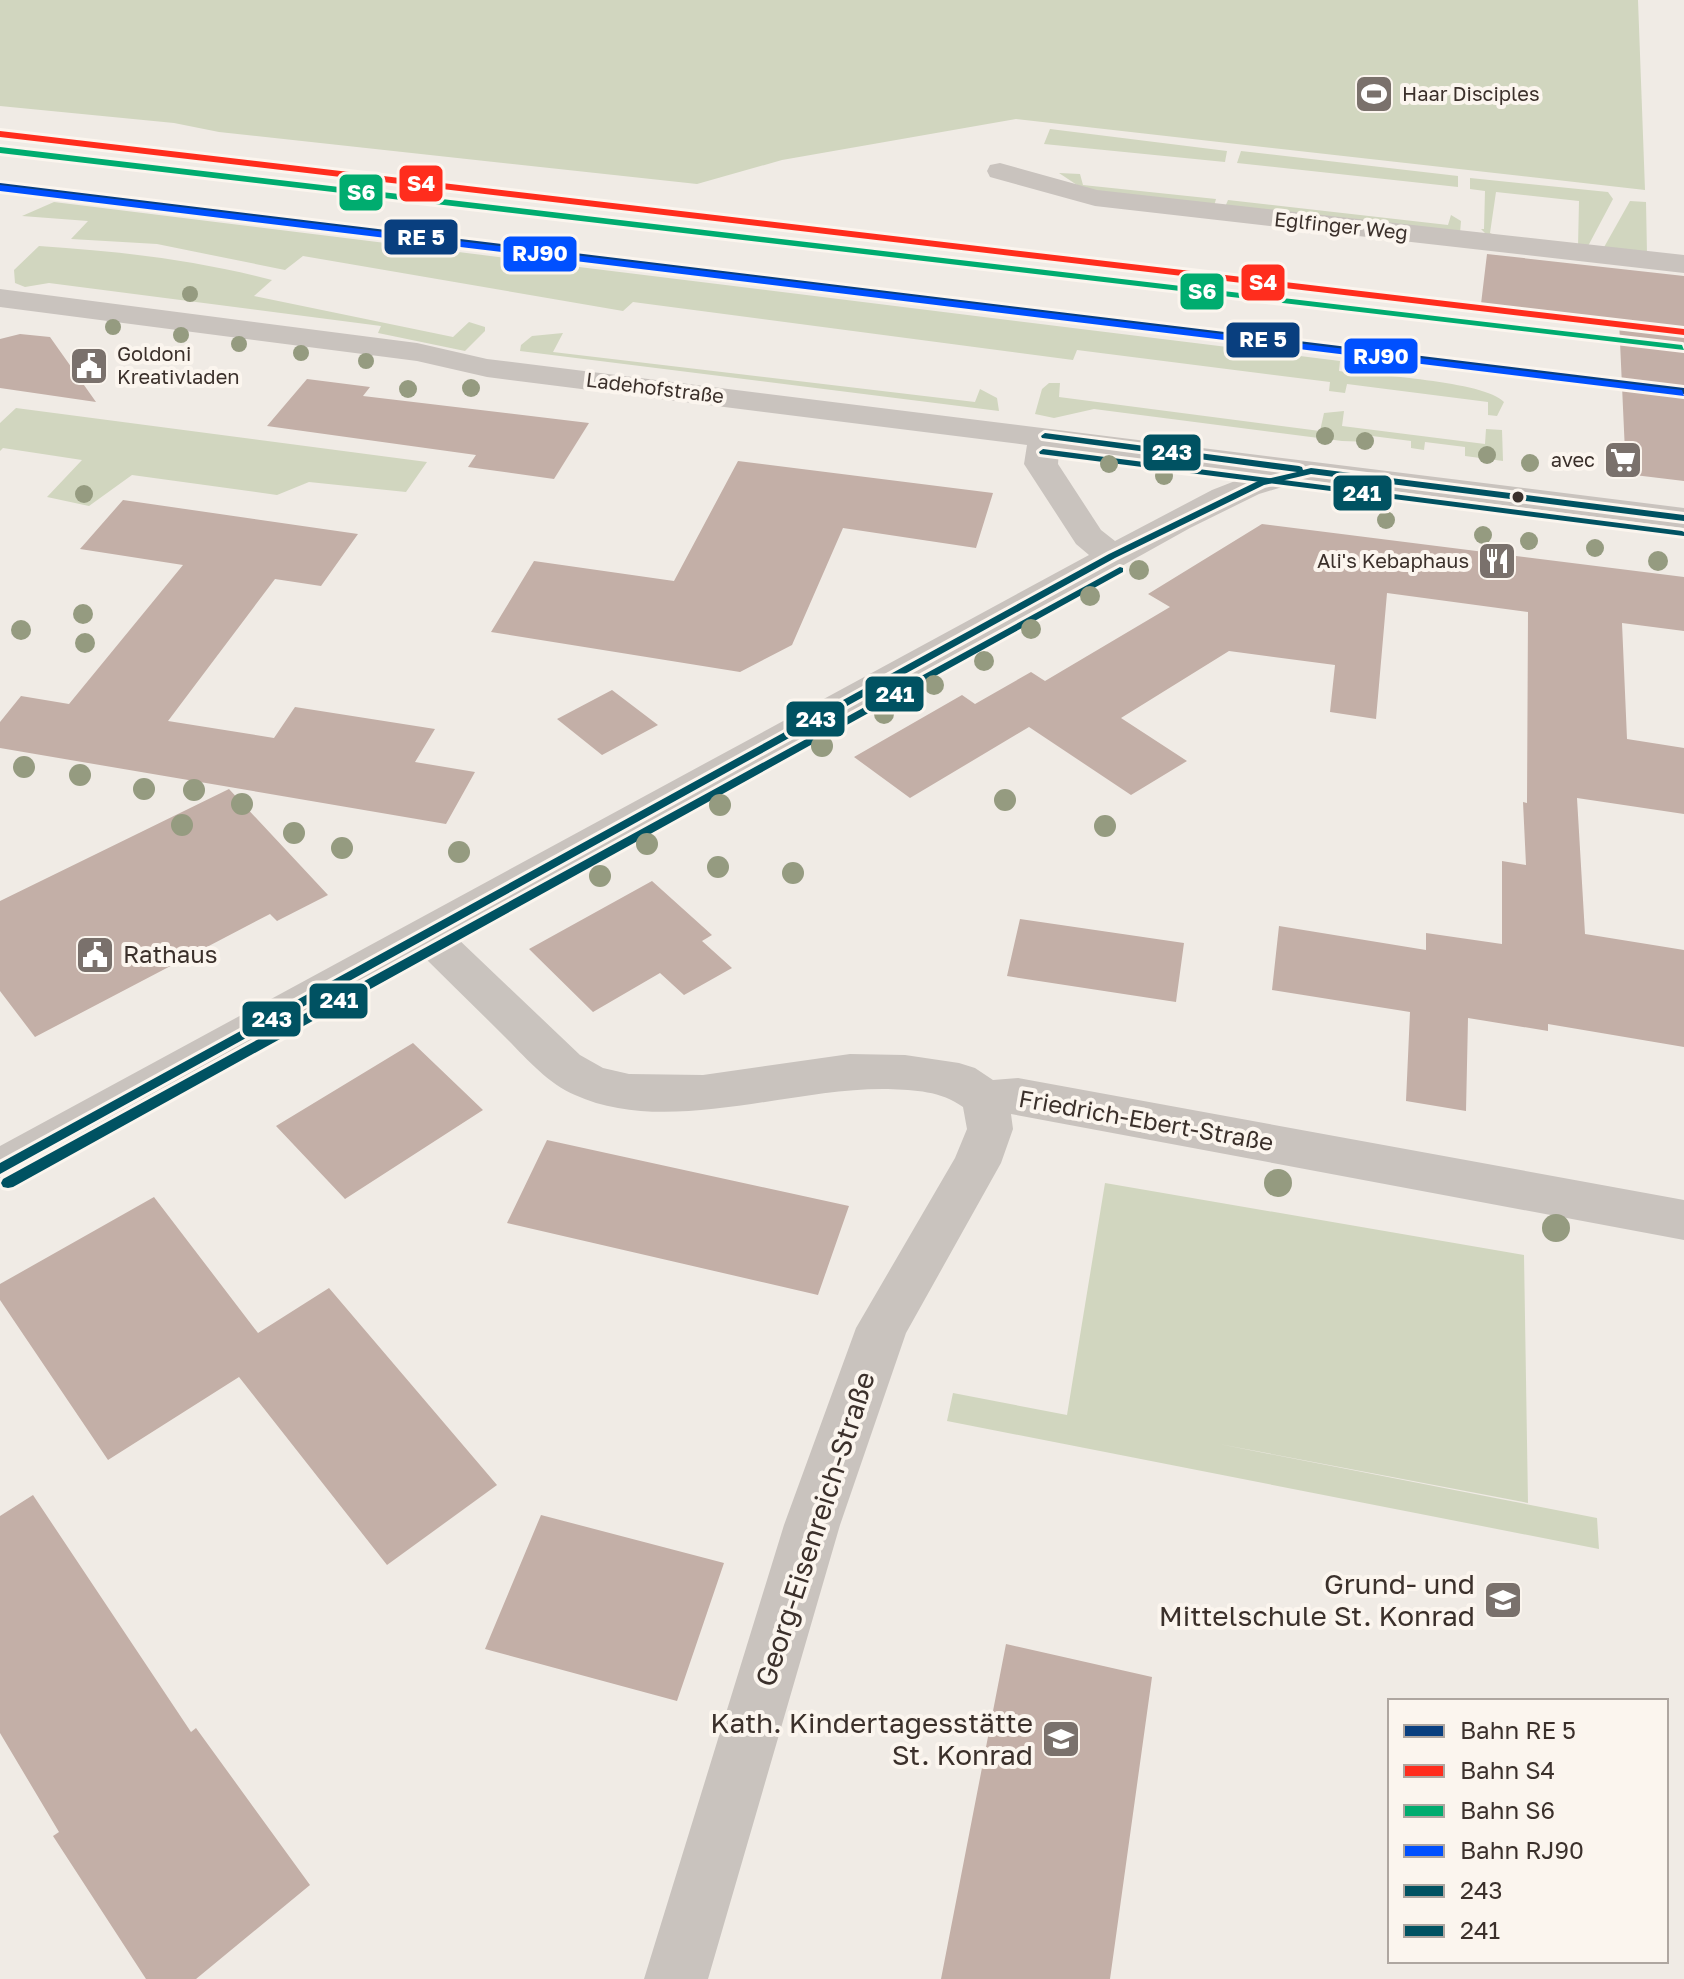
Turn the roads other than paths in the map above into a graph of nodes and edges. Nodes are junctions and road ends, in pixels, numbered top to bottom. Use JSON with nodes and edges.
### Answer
{"nodes":[{"id":1,"x":1000,"y":171,"type":"dead end"},
{"id":2,"x":1684,"y":264,"type":"edge"},
{"id":3,"x":0,"y":298,"type":"edge"},
{"id":4,"x":1045,"y":436,"type":"junction"},
{"id":5,"x":1311,"y":471,"type":"junction"},
{"id":6,"x":1684,"y":518,"type":"edge"},
{"id":7,"x":1112,"y":556,"type":"junction"},
{"id":8,"x":428,"y":935,"type":"junction"},
{"id":9,"x":985,"y":1098,"type":"junction"},
{"id":10,"x":0,"y":1169,"type":"edge"},
{"id":11,"x":1684,"y":1220,"type":"edge"},
{"id":12,"x":676,"y":1979,"type":"edge"}],
"edges":[{"from":1,"to":2,"type":"street","name":"Eglfinger Weg"},
{"from":3,"to":4,"type":"street","name":"Ladehofstraße"},
{"from":4,"to":5,"type":"street","name":"Ladehofstraße"},
{"from":4,"to":7,"type":"street"},
{"from":5,"to":6,"type":"street","name":"Ladehofstraße"},
{"from":5,"to":7,"type":"street"},
{"from":7,"to":8,"type":"street"},
{"from":8,"to":9,"type":"street","name":"Friedrich-Ebert-Straße"},
{"from":8,"to":10,"type":"street"},
{"from":9,"to":11,"type":"street","name":"Friedrich-Ebert-Straße"},
{"from":9,"to":12,"type":"street","name":"Georg-Eisenreich-Straße"}]}
